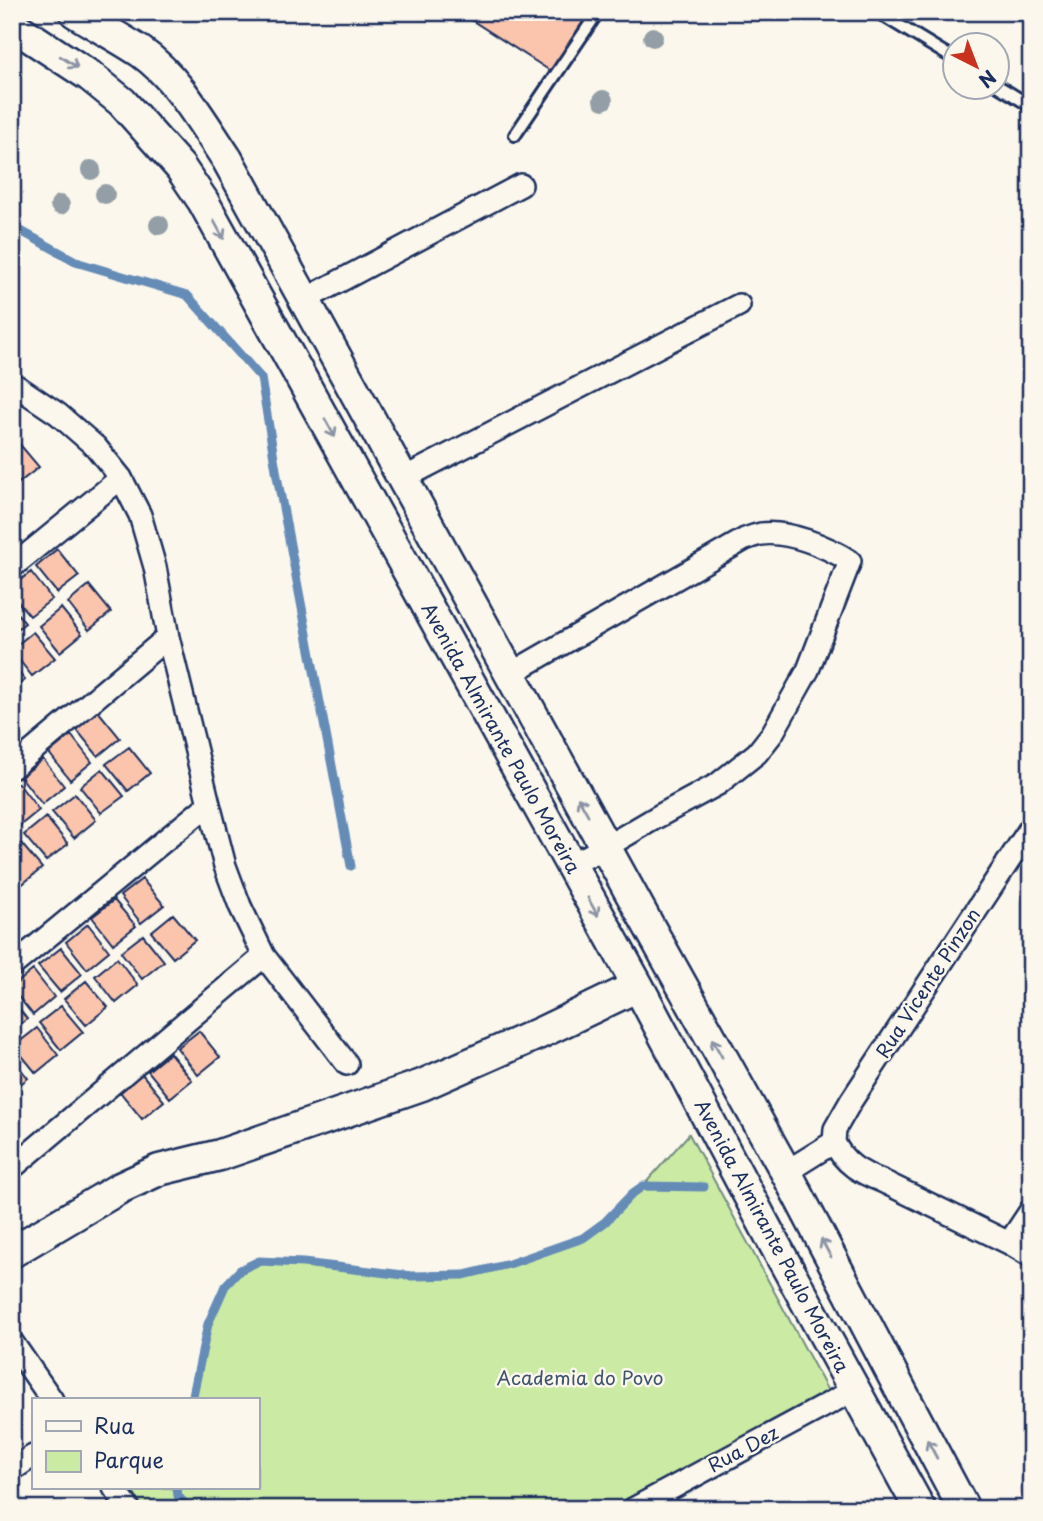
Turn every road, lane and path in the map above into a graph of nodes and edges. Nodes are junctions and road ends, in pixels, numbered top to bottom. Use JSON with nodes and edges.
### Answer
{"nodes":[{"id":1,"x":75,"y":12,"type":"edge"},
{"id":2,"x":598,"y":12,"type":"edge"},
{"id":3,"x":877,"y":12,"type":"edge"},
{"id":4,"x":12,"y":25,"type":"edge"},
{"id":5,"x":942,"y":51,"type":"edge"},
{"id":6,"x":1012,"y":94,"type":"edge"},
{"id":7,"x":1031,"y":106,"type":"edge"},
{"id":8,"x":515,"y":135,"type":"dead end"},
{"id":9,"x":521,"y":185,"type":"dead end"},
{"id":10,"x":304,"y":300,"type":"junction"},
{"id":11,"x":739,"y":305,"type":"dead end"},
{"id":12,"x":12,"y":383,"type":"edge"},
{"id":13,"x":121,"y":478,"type":"junction"},
{"id":14,"x":402,"y":479,"type":"junction"},
{"id":15,"x":12,"y":568,"type":"edge"},
{"id":16,"x":168,"y":637,"type":"junction"},
{"id":17,"x":510,"y":674,"type":"junction"},
{"id":18,"x":12,"y":768,"type":"edge"},
{"id":19,"x":209,"y":804,"type":"junction"},
{"id":20,"x":1031,"y":827,"type":"edge"},
{"id":21,"x":606,"y":847,"type":"junction"},
{"id":22,"x":570,"y":866,"type":"junction"},
{"id":23,"x":264,"y":956,"type":"junction"},
{"id":24,"x":12,"y":966,"type":"edge"},
{"id":25,"x":638,"y":986,"type":"junction"},
{"id":26,"x":347,"y":1064,"type":"dead end"},
{"id":27,"x":834,"y":1142,"type":"junction"},
{"id":28,"x":12,"y":1168,"type":"edge"},
{"id":29,"x":786,"y":1172,"type":"junction"},
{"id":30,"x":1031,"y":1210,"type":"edge"},
{"id":31,"x":1009,"y":1243,"type":"junction"},
{"id":32,"x":12,"y":1252,"type":"edge"},
{"id":33,"x":1031,"y":1256,"type":"edge"},
{"id":34,"x":12,"y":1342,"type":"edge"},
{"id":35,"x":854,"y":1390,"type":"junction"},
{"id":36,"x":51,"y":1398,"type":"edge"},
{"id":37,"x":32,"y":1456,"type":"edge"},
{"id":38,"x":12,"y":1470,"type":"edge"},
{"id":39,"x":115,"y":1490,"type":"edge"},
{"id":40,"x":129,"y":1509,"type":"edge"},
{"id":41,"x":633,"y":1509,"type":"edge"},
{"id":42,"x":920,"y":1509,"type":"edge"},
{"id":43,"x":964,"y":1509,"type":"edge"}],
"edges":[{"from":1,"to":10,"type":"main road","name":"Avenida Almirante Paulo Moreira"},
{"from":2,"to":8,"type":"lane"},
{"from":3,"to":5,"type":"lane"},
{"from":4,"to":22,"type":"main road","name":"Avenida Almirante Paulo Moreira","one_way":true},
{"from":6,"to":7,"type":"lane"},
{"from":9,"to":10,"type":"street"},
{"from":10,"to":14,"type":"main road","name":"Avenida Almirante Paulo Moreira"},
{"from":11,"to":14,"type":"street"},
{"from":12,"to":13,"type":"street"},
{"from":13,"to":15,"type":"street"},
{"from":13,"to":16,"type":"street"},
{"from":14,"to":17,"type":"main road","name":"Avenida Almirante Paulo Moreira"},
{"from":16,"to":18,"type":"street"},
{"from":16,"to":19,"type":"street"},
{"from":21,"to":17,"type":"main road","name":"Avenida Almirante Paulo Moreira","one_way":true},
{"from":17,"to":21,"type":"street"},
{"from":19,"to":23,"type":"street"},
{"from":19,"to":24,"type":"street"},
{"from":20,"to":27,"type":"street","name":"Rua Vicente Pinzon"},
{"from":21,"to":22,"type":"street"},
{"from":29,"to":21,"type":"main road","name":"Avenida Almirante Paulo Moreira","one_way":true},
{"from":22,"to":25,"type":"main road","name":"Avenida Almirante Paulo Moreira","one_way":true},
{"from":23,"to":26,"type":"street"},
{"from":23,"to":28,"type":"street"},
{"from":25,"to":32,"type":"main road"},
{"from":25,"to":35,"type":"main road","name":"Avenida Almirante Paulo Moreira"},
{"from":27,"to":29,"type":"street"},
{"from":27,"to":31,"type":"street"},
{"from":43,"to":29,"type":"main road","name":"Avenida Almirante Paulo Moreira","one_way":true},
{"from":30,"to":31,"type":"street"},
{"from":31,"to":33,"type":"street"},
{"from":34,"to":36,"type":"street"},
{"from":35,"to":41,"type":"street","name":"Rua Dez"},
{"from":35,"to":42,"type":"main road","name":"Avenida Almirante Paulo Moreira"},
{"from":37,"to":38,"type":"street"},
{"from":39,"to":40,"type":"street"}]}
